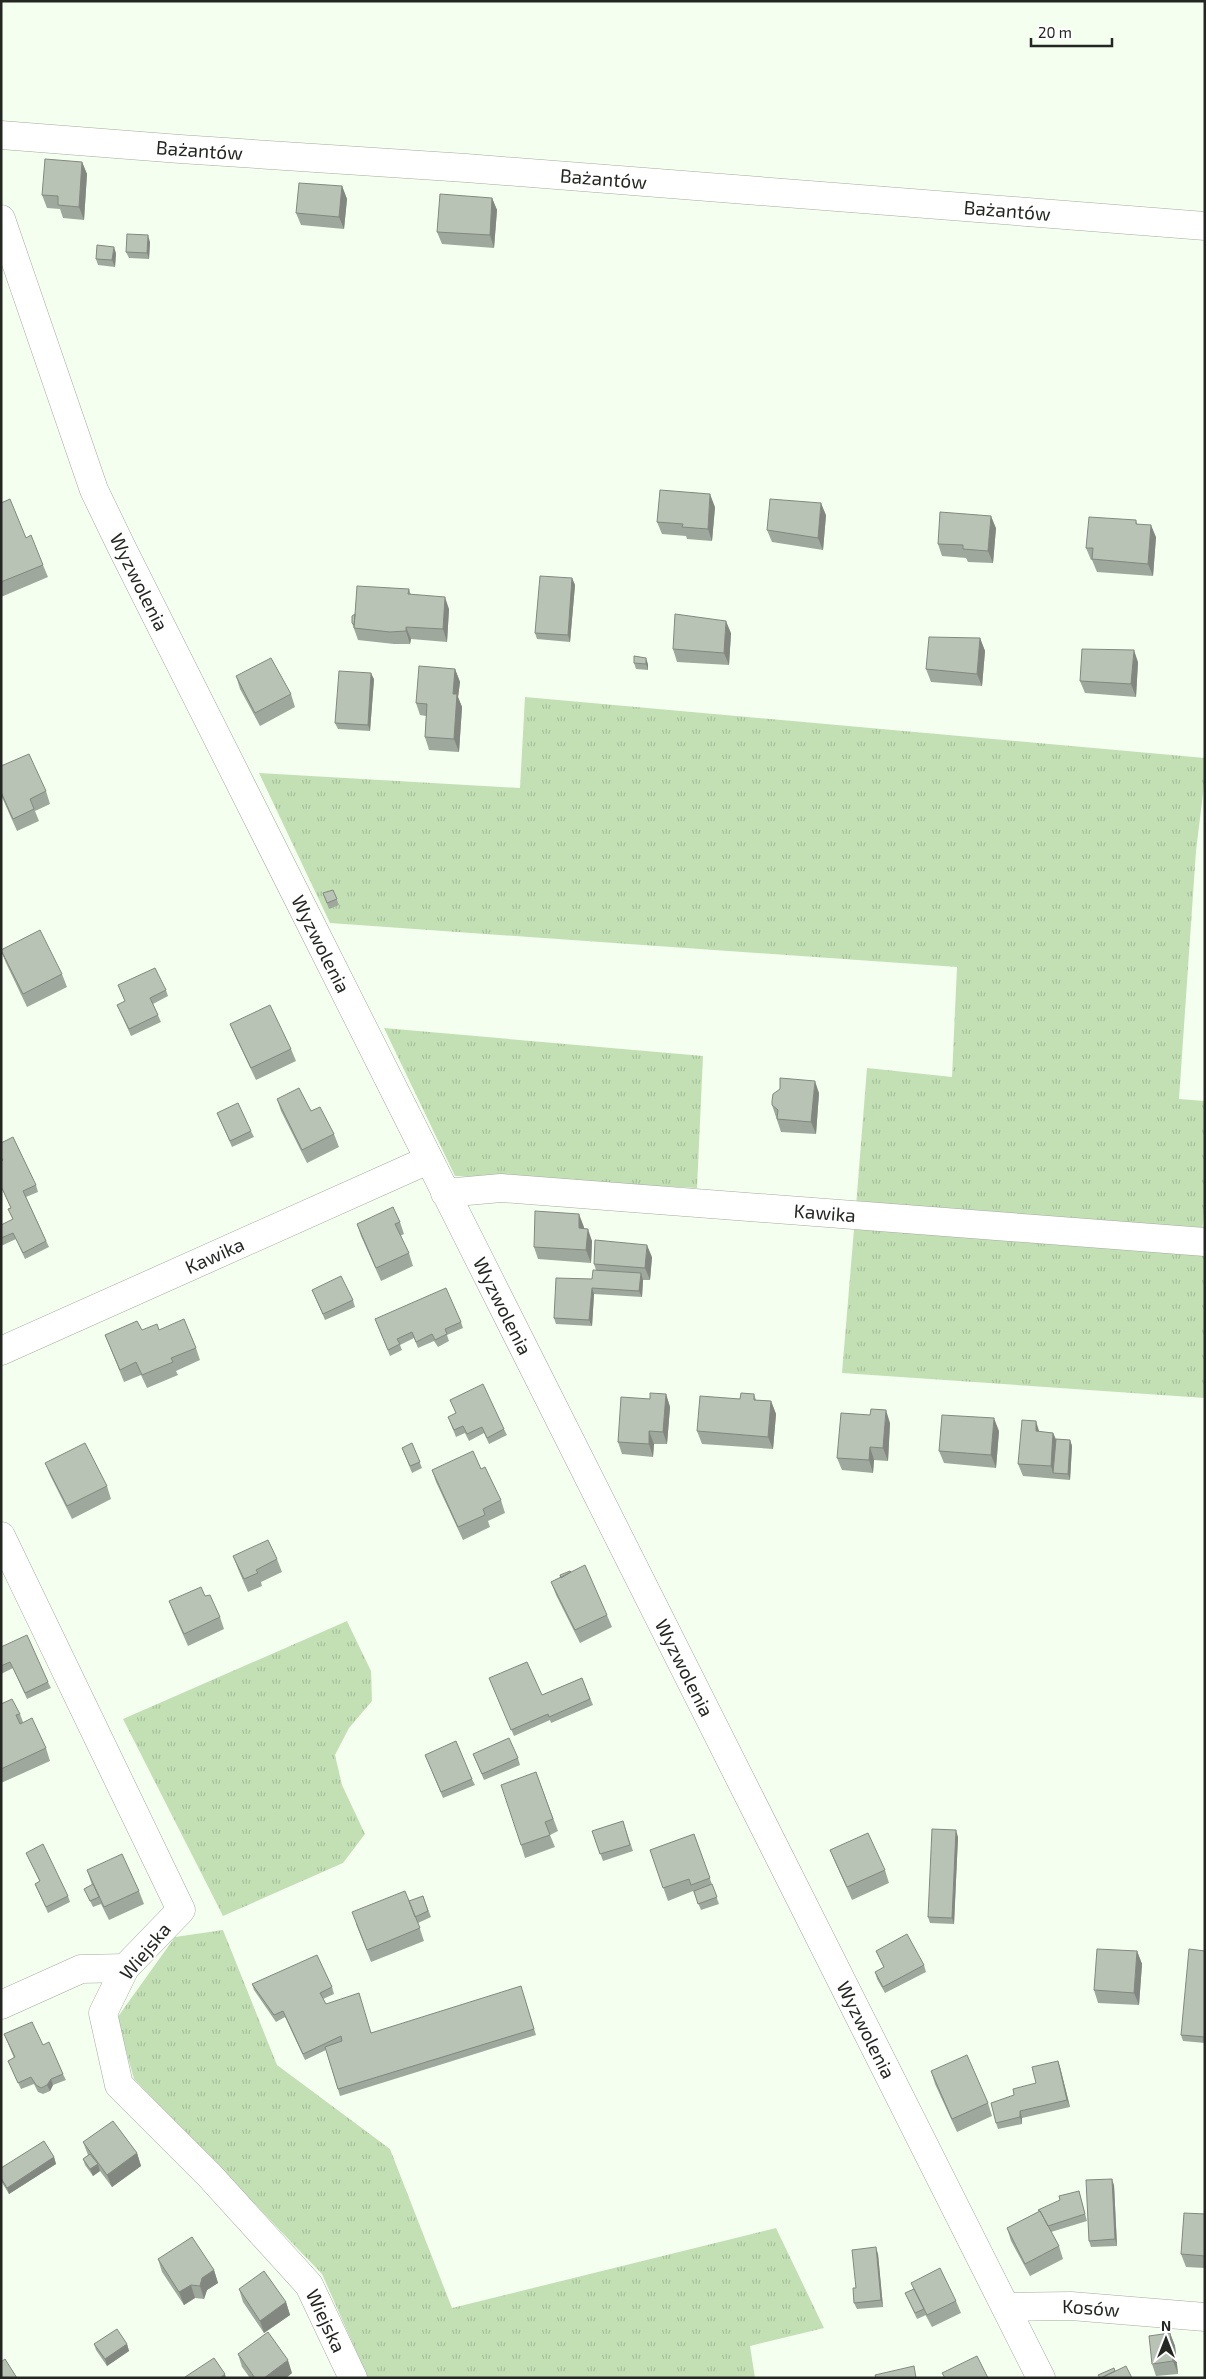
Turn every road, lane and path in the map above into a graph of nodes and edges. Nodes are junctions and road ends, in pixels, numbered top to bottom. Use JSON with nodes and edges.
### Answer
{"nodes":[{"id":1,"x":1,"y":135,"type":"edge"},
{"id":2,"x":1,"y":219,"type":"edge"},
{"id":3,"x":1205,"y":226,"type":"edge"},
{"id":4,"x":428,"y":1160,"type":"junction"},
{"id":5,"x":445,"y":1192,"type":"junction"},
{"id":6,"x":1205,"y":1242,"type":"edge"},
{"id":7,"x":1,"y":1351,"type":"edge"},
{"id":8,"x":1,"y":1536,"type":"edge"},
{"id":9,"x":125,"y":1968,"type":"junction"},
{"id":10,"x":1,"y":2005,"type":"edge"},
{"id":11,"x":1007,"y":2307,"type":"junction"},
{"id":12,"x":1205,"y":2317,"type":"edge"},
{"id":13,"x":353,"y":2378,"type":"edge"},
{"id":14,"x":1041,"y":2378,"type":"edge"}],
"edges":[{"from":1,"to":3,"type":"street","name":"Bażantów"},
{"from":2,"to":4,"type":"street","name":"Wyzwolenia"},
{"from":4,"to":5,"type":"street","name":"Wyzwolenia"},
{"from":4,"to":7,"type":"street","name":"Kawika"},
{"from":5,"to":6,"type":"street","name":"Kawika"},
{"from":5,"to":11,"type":"street","name":"Wyzwolenia"},
{"from":8,"to":9,"type":"street","name":"Wiejska"},
{"from":9,"to":10,"type":"street"},
{"from":9,"to":13,"type":"street","name":"Wiejska"},
{"from":11,"to":12,"type":"street","name":"Kosów"},
{"from":11,"to":14,"type":"street","name":"Wyzwolenia"}]}
